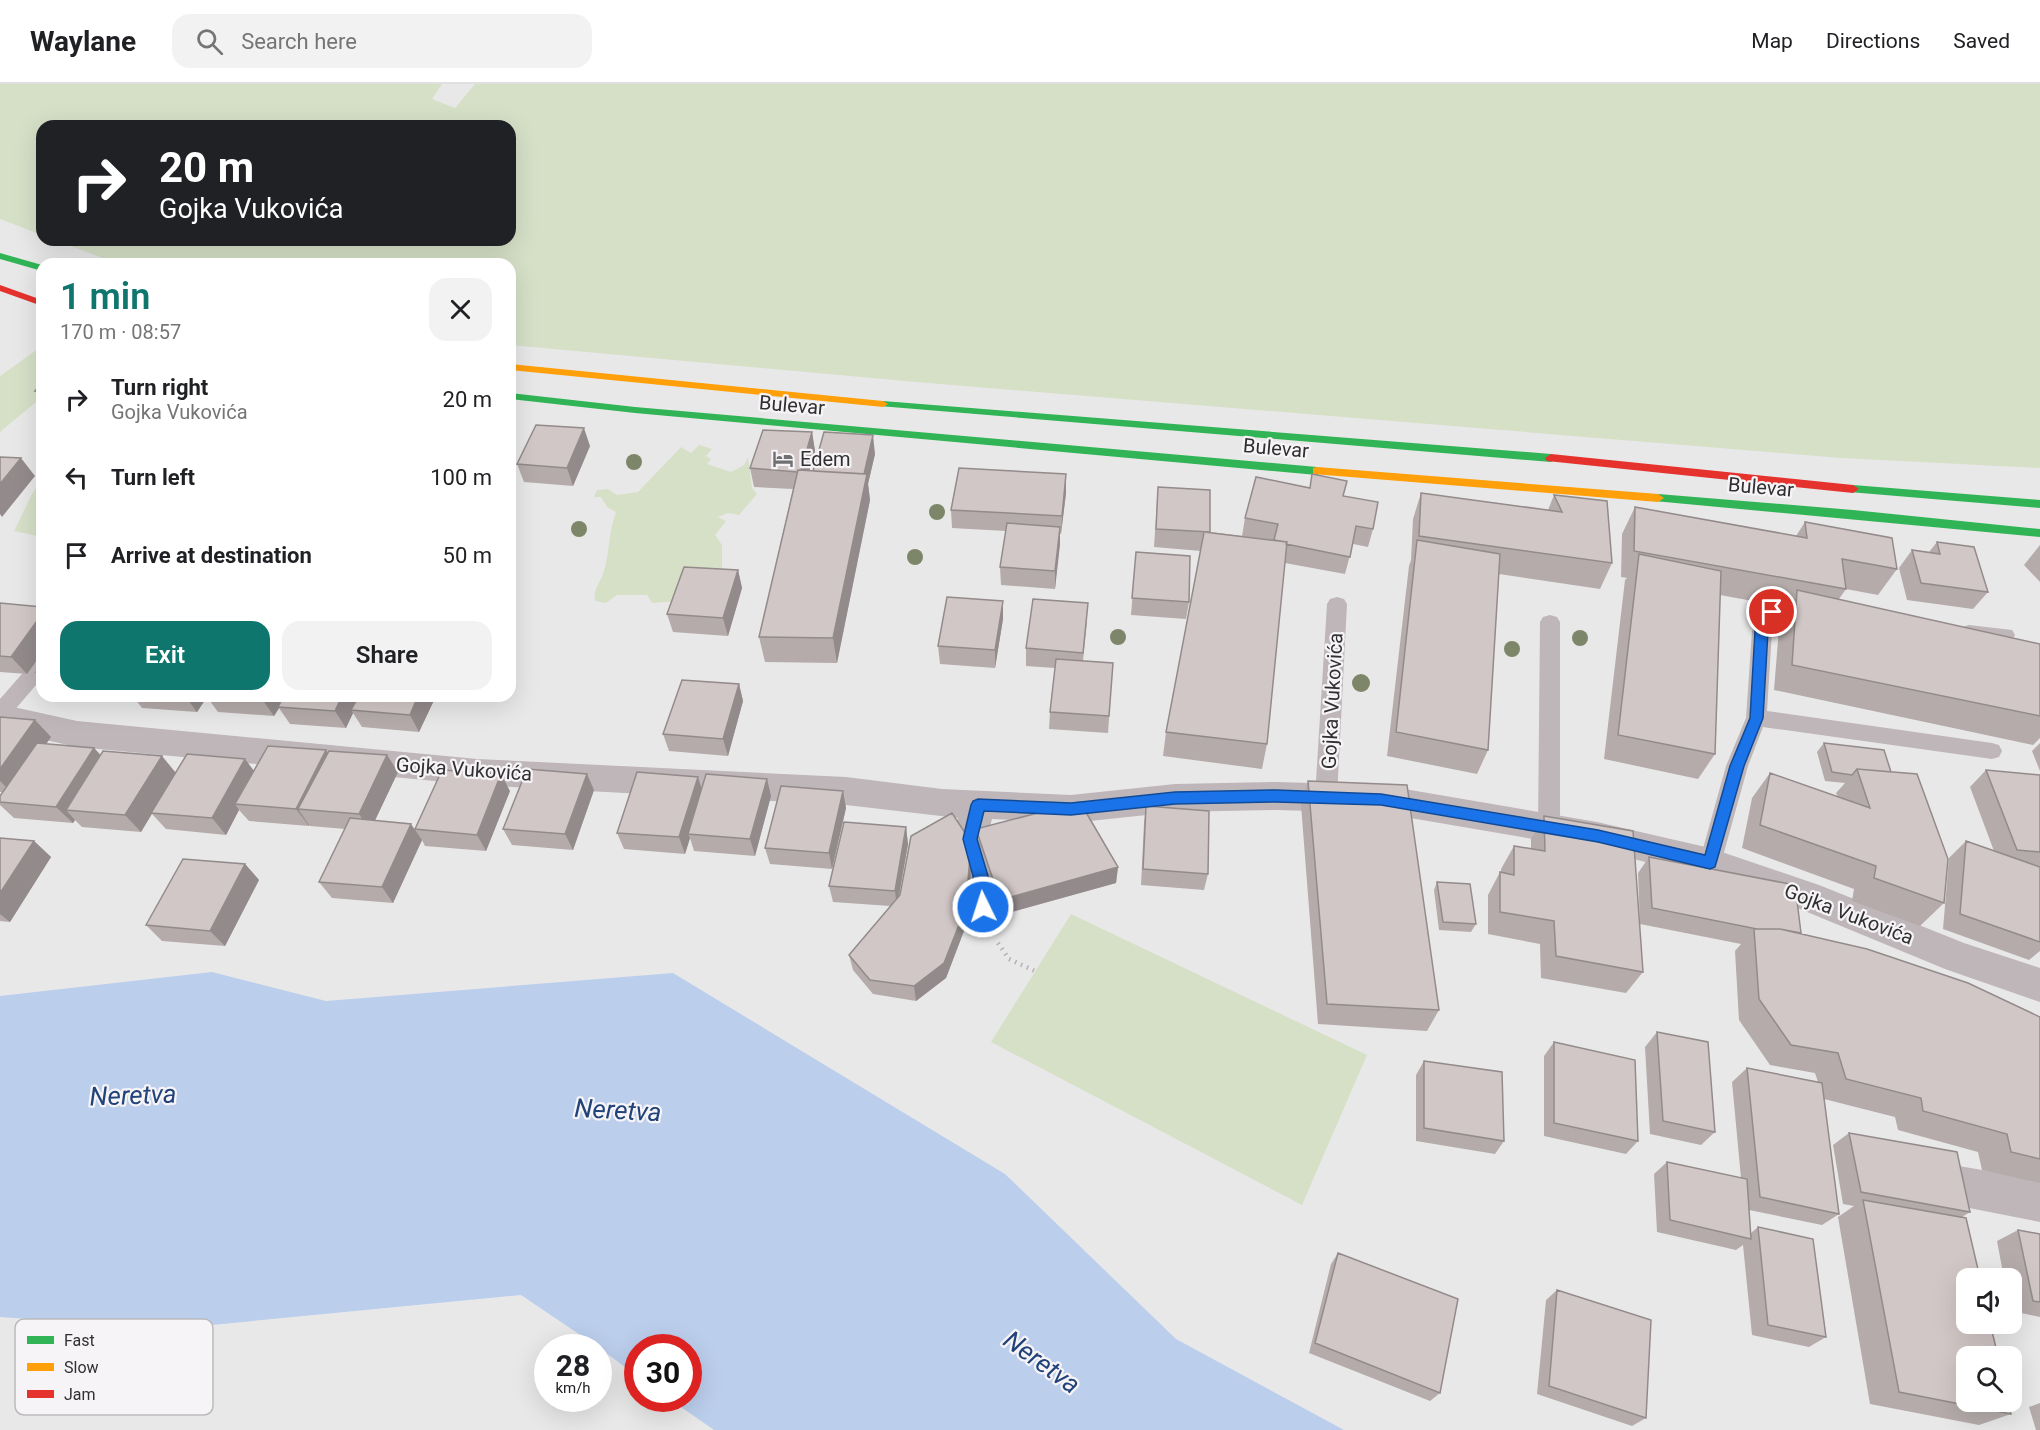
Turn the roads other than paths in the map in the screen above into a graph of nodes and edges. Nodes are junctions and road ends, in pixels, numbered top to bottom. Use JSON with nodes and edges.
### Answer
{"nodes":[{"id":1,"x":0,"y":256,"type":"edge"},
{"id":2,"x":36,"y":266,"type":"edge"},
{"id":3,"x":0,"y":288,"type":"edge"},
{"id":4,"x":36,"y":301,"type":"edge"},
{"id":5,"x":516,"y":368,"type":"edge"},
{"id":6,"x":516,"y":397,"type":"edge"},
{"id":7,"x":2040,"y":504,"type":"edge"},
{"id":8,"x":2040,"y":533,"type":"edge"},
{"id":9,"x":1337,"y":604,"type":"dead end"},
{"id":10,"x":1828,"y":617,"type":"edge"},
{"id":11,"x":1550,"y":622,"type":"dead end"},
{"id":12,"x":1946,"y":629,"type":"edge"},
{"id":13,"x":2005,"y":635,"type":"edge"},
{"id":14,"x":36,"y":671,"type":"edge"},
{"id":15,"x":0,"y":715,"type":"edge"},
{"id":16,"x":1756,"y":718,"type":"junction"},
{"id":17,"x":1992,"y":751,"type":"dead end"},
{"id":18,"x":1326,"y":797,"type":"junction"},
{"id":19,"x":978,"y":805,"type":"junction"},
{"id":20,"x":1549,"y":828,"type":"junction"},
{"id":21,"x":1710,"y":862,"type":"junction"},
{"id":22,"x":983,"y":907,"type":"dead end"},
{"id":23,"x":2040,"y":985,"type":"edge"},
{"id":24,"x":1959,"y":1186,"type":"edge"},
{"id":25,"x":2040,"y":1201,"type":"edge"}],
"edges":[{"from":1,"to":2,"type":"main road"},
{"from":3,"to":4,"type":"main road"},
{"from":5,"to":7,"type":"main road"},
{"from":6,"to":8,"type":"main road","name":"Bulevar"},
{"from":9,"to":18,"type":"lane","name":"Gojka Vukovića"},
{"from":10,"to":16,"type":"lane"},
{"from":11,"to":20,"type":"lane"},
{"from":12,"to":13,"type":"lane"},
{"from":14,"to":15,"type":"lane"},
{"from":15,"to":19,"type":"street","name":"Gojka Vukovića"},
{"from":16,"to":17,"type":"lane"},
{"from":16,"to":21,"type":"lane"},
{"from":18,"to":19,"type":"street","name":"Gojka Vukovića"},
{"from":18,"to":20,"type":"street","name":"Gojka Vukovića"},
{"from":19,"to":22,"type":"street"},
{"from":20,"to":21,"type":"street","name":"Gojka Vukovića"},
{"from":21,"to":23,"type":"street","name":"Gojka Vukovića"},
{"from":24,"to":25,"type":"street"}]}
